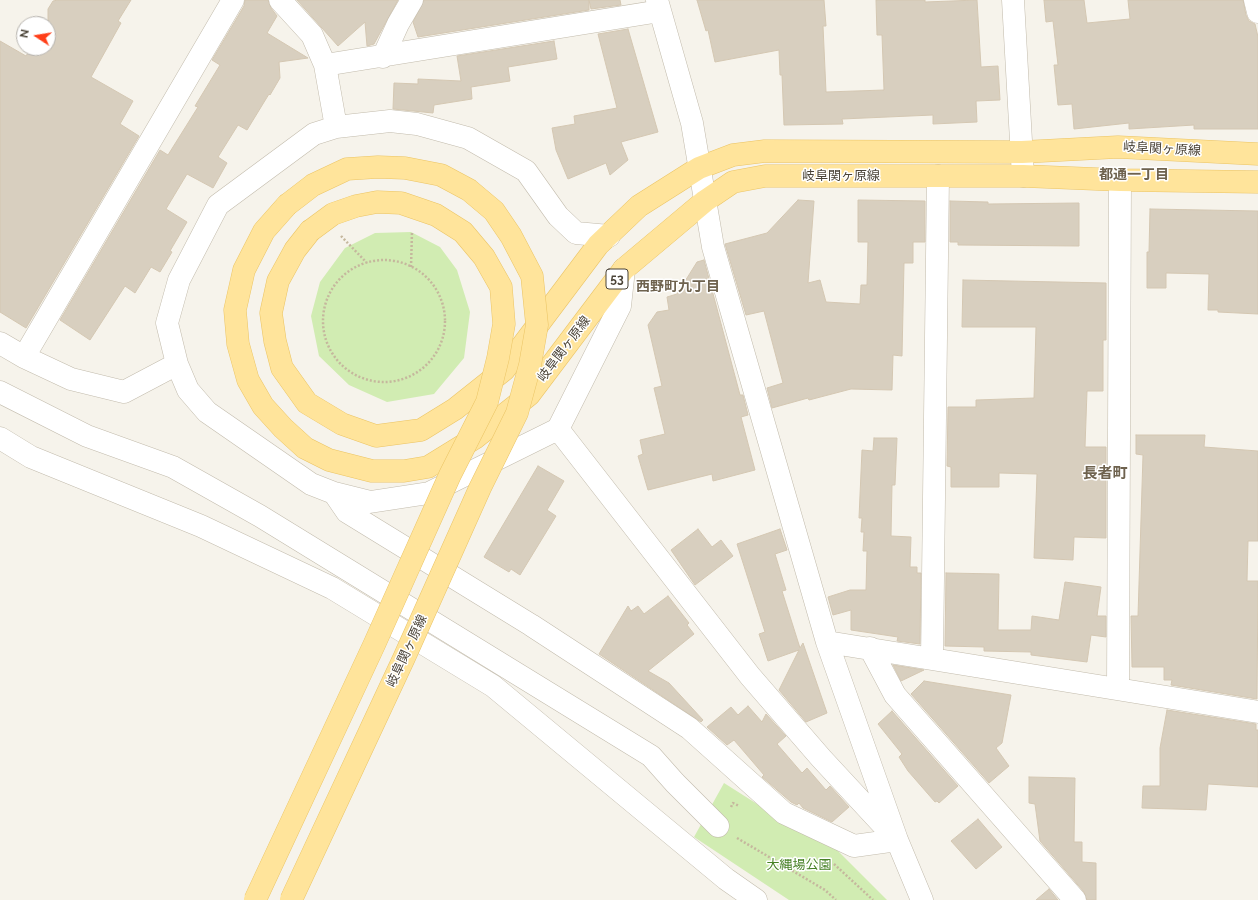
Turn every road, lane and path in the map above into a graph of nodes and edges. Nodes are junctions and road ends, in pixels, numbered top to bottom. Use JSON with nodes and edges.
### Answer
{"nodes":[{"id":1,"x":232,"y":0,"type":"edge"},
{"id":2,"x":280,"y":0,"type":"edge"},
{"id":3,"x":412,"y":0,"type":"edge"},
{"id":4,"x":1013,"y":0,"type":"edge"},
{"id":5,"x":1255,"y":0,"type":"edge"},
{"id":6,"x":659,"y":5,"type":"edge"},
{"id":7,"x":1258,"y":12,"type":"edge"},
{"id":8,"x":383,"y":57,"type":"junction"},
{"id":9,"x":325,"y":65,"type":"junction"},
{"id":10,"x":336,"y":127,"type":"junction"},
{"id":11,"x":1022,"y":152,"type":"junction"},
{"id":12,"x":1258,"y":154,"type":"edge"},
{"id":13,"x":699,"y":168,"type":"junction"},
{"id":14,"x":938,"y":176,"type":"junction"},
{"id":15,"x":1023,"y":176,"type":"junction"},
{"id":16,"x":1120,"y":180,"type":"junction"},
{"id":17,"x":1258,"y":182,"type":"edge"},
{"id":18,"x":705,"y":201,"type":"junction"},
{"id":19,"x":609,"y":236,"type":"junction"},
{"id":20,"x":624,"y":269,"type":"junction"},
{"id":21,"x":443,"y":338,"type":"joint"},
{"id":22,"x":0,"y":343,"type":"edge"},
{"id":23,"x":24,"y":357,"type":"junction"},
{"id":24,"x":178,"y":364,"type":"junction"},
{"id":25,"x":0,"y":392,"type":"edge"},
{"id":26,"x":558,"y":430,"type":"junction"},
{"id":27,"x":0,"y":438,"type":"edge"},
{"id":28,"x":334,"y":493,"type":"junction"},
{"id":29,"x":827,"y":642,"type":"junction"},
{"id":30,"x":870,"y":648,"type":"junction"},
{"id":31,"x":932,"y":658,"type":"junction"},
{"id":32,"x":1118,"y":689,"type":"junction"},
{"id":33,"x":1258,"y":712,"type":"edge"},
{"id":34,"x":718,"y":826,"type":"joint"},
{"id":35,"x":897,"y":840,"type":"junction"},
{"id":36,"x":255,"y":900,"type":"edge"},
{"id":37,"x":291,"y":900,"type":"edge"},
{"id":38,"x":756,"y":900,"type":"edge"},
{"id":39,"x":836,"y":900,"type":"edge"},
{"id":40,"x":922,"y":900,"type":"edge"},
{"id":41,"x":1075,"y":900,"type":"edge"}],
"edges":[{"from":1,"to":23,"type":"street"},
{"from":2,"to":9,"type":"street"},
{"from":3,"to":8,"type":"street"},
{"from":4,"to":11,"type":"street"},
{"from":5,"to":7,"type":"street"},
{"from":6,"to":8,"type":"street"},
{"from":6,"to":13,"type":"street"},
{"from":8,"to":9,"type":"street"},
{"from":9,"to":10,"type":"street"},
{"from":10,"to":19,"type":"street"},
{"from":10,"to":24,"type":"street"},
{"from":11,"to":12,"type":"main road","name":"岐阜関ヶ原線"},
{"from":11,"to":13,"type":"main road","name":"岐阜関ヶ原線"},
{"from":11,"to":15,"type":"street"},
{"from":13,"to":18,"type":"street"},
{"from":13,"to":19,"type":"main road","name":"岐阜関ヶ原線"},
{"from":14,"to":15,"type":"main road","name":"岐阜関ヶ原線","number":"53"},
{"from":14,"to":18,"type":"main road","name":"岐阜関ヶ原線","number":"53"},
{"from":14,"to":31,"type":"street"},
{"from":15,"to":16,"type":"main road","name":"岐阜関ヶ原線","number":"53"},
{"from":16,"to":17,"type":"main road","name":"岐阜関ヶ原線","number":"53"},
{"from":16,"to":32,"type":"street"},
{"from":18,"to":20,"type":"main road","name":"岐阜関ヶ原線","number":"53"},
{"from":18,"to":29,"type":"street"},
{"from":19,"to":36,"type":"main road","name":"岐阜関ヶ原線","bridge":true},
{"from":20,"to":26,"type":"street"},
{"from":20,"to":37,"type":"main road","name":"岐阜関ヶ原線","number":"53","bridge":true},
{"from":21,"to":21,"type":"path"},
{"from":22,"to":23,"type":"street"},
{"from":23,"to":24,"type":"street"},
{"from":24,"to":28,"type":"street"},
{"from":25,"to":34,"type":"street"},
{"from":26,"to":28,"type":"street"},
{"from":26,"to":35,"type":"street"},
{"from":27,"to":38,"type":"street"},
{"from":28,"to":35,"type":"street"},
{"from":29,"to":30,"type":"street"},
{"from":29,"to":35,"type":"street"},
{"from":30,"to":31,"type":"street"},
{"from":30,"to":41,"type":"street"},
{"from":31,"to":32,"type":"street"},
{"from":32,"to":33,"type":"street"},
{"from":34,"to":39,"type":"path"},
{"from":35,"to":40,"type":"street"}]}
